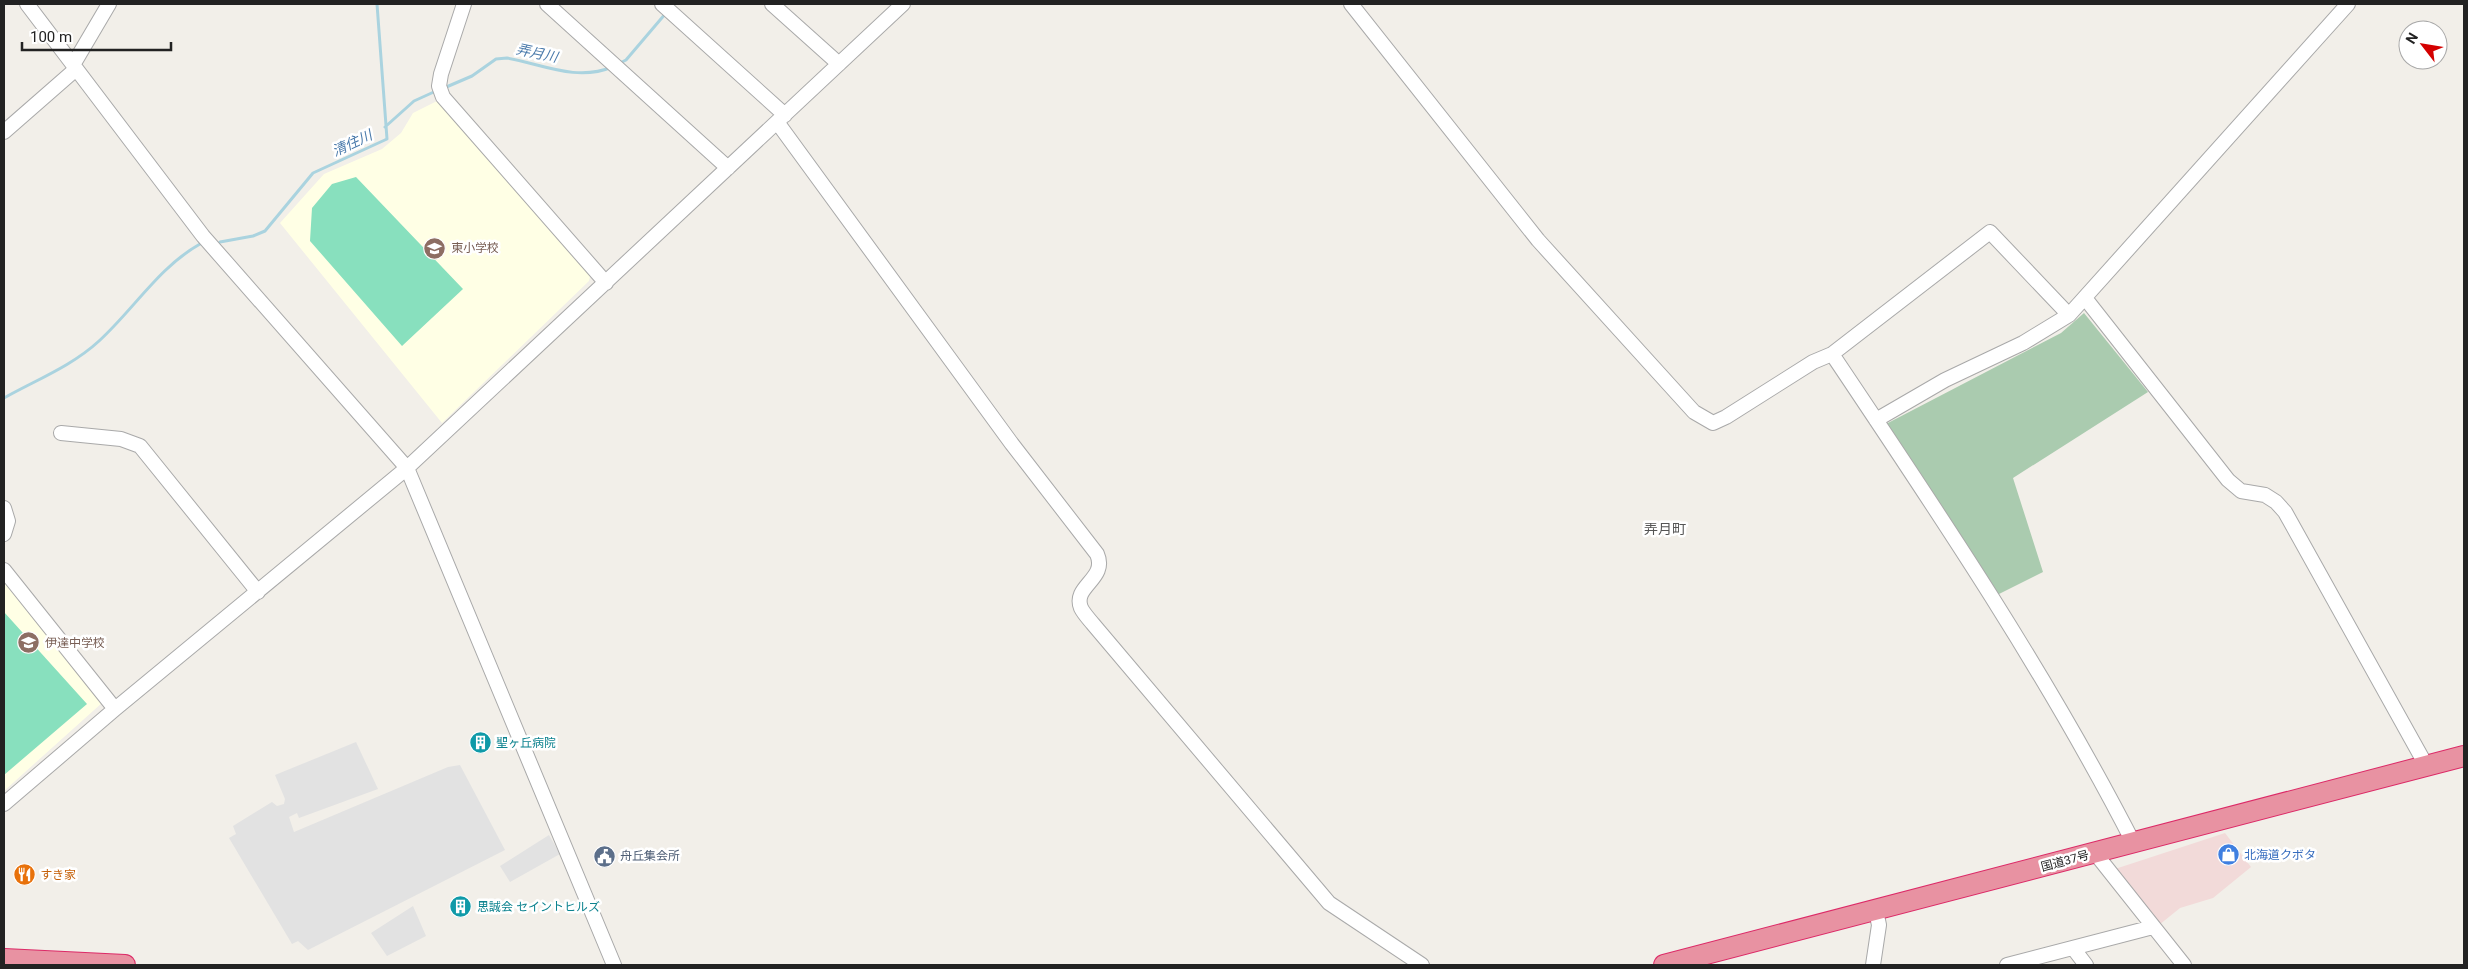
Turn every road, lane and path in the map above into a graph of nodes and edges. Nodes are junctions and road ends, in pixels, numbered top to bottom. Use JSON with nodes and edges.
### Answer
{"nodes":[{"id":1,"x":27,"y":4,"type":"edge"},
{"id":2,"x":109,"y":4,"type":"edge"},
{"id":3,"x":464,"y":4,"type":"edge"},
{"id":4,"x":547,"y":4,"type":"edge"},
{"id":5,"x":772,"y":4,"type":"edge"},
{"id":6,"x":903,"y":4,"type":"edge"},
{"id":7,"x":1351,"y":4,"type":"edge"},
{"id":8,"x":2348,"y":4,"type":"edge"},
{"id":9,"x":667,"y":8,"type":"edge"},
{"id":10,"x":839,"y":64,"type":"junction"},
{"id":11,"x":74,"y":67,"type":"junction"},
{"id":12,"x":781,"y":118,"type":"junction"},
{"id":13,"x":4,"y":132,"type":"edge"},
{"id":14,"x":728,"y":168,"type":"junction"},
{"id":15,"x":606,"y":283,"type":"junction"},
{"id":16,"x":2084,"y":298,"type":"junction"},
{"id":17,"x":2068,"y":315,"type":"junction"},
{"id":18,"x":1832,"y":354,"type":"junction"},
{"id":19,"x":1876,"y":420,"type":"junction"},
{"id":20,"x":61,"y":433,"type":"dead end"},
{"id":21,"x":407,"y":468,"type":"junction"},
{"id":22,"x":4,"y":508,"type":"edge"},
{"id":23,"x":4,"y":534,"type":"edge"},
{"id":24,"x":4,"y":570,"type":"edge"},
{"id":25,"x":258,"y":592,"type":"junction"},
{"id":26,"x":115,"y":709,"type":"junction"},
{"id":27,"x":2464,"y":756,"type":"edge"},
{"id":28,"x":2427,"y":767,"type":"junction"},
{"id":29,"x":4,"y":804,"type":"edge"},
{"id":30,"x":2134,"y":844,"type":"junction"},
{"id":31,"x":2095,"y":853,"type":"junction"},
{"id":32,"x":1876,"y":911,"type":"junction"},
{"id":33,"x":2153,"y":927,"type":"junction"},
{"id":34,"x":2073,"y":948,"type":"junction"},
{"id":35,"x":4,"y":960,"type":"edge"},
{"id":36,"x":41,"y":963,"type":"edge"},
{"id":37,"x":125,"y":965,"type":"edge"},
{"id":38,"x":614,"y":965,"type":"edge"},
{"id":39,"x":1422,"y":965,"type":"edge"},
{"id":40,"x":1664,"y":965,"type":"edge"},
{"id":41,"x":1873,"y":965,"type":"edge"},
{"id":42,"x":2007,"y":965,"type":"edge"},
{"id":43,"x":2086,"y":965,"type":"edge"},
{"id":44,"x":2184,"y":965,"type":"edge"}],
"edges":[{"from":1,"to":11,"type":"street"},
{"from":2,"to":11,"type":"street"},
{"from":3,"to":15,"type":"street"},
{"from":4,"to":14,"type":"street"},
{"from":5,"to":10,"type":"street"},
{"from":6,"to":10,"type":"street"},
{"from":7,"to":18,"type":"street"},
{"from":8,"to":16,"type":"street"},
{"from":9,"to":12,"type":"street"},
{"from":10,"to":12,"type":"street"},
{"from":11,"to":13,"type":"street"},
{"from":11,"to":21,"type":"street"},
{"from":12,"to":14,"type":"street"},
{"from":12,"to":39,"type":"street"},
{"from":14,"to":15,"type":"street"},
{"from":15,"to":21,"type":"street"},
{"from":16,"to":17,"type":"street"},
{"from":16,"to":28,"type":"street"},
{"from":17,"to":18,"type":"street"},
{"from":17,"to":19,"type":"street"},
{"from":18,"to":19,"type":"street"},
{"from":19,"to":30,"type":"street"},
{"from":20,"to":25,"type":"street"},
{"from":21,"to":25,"type":"street"},
{"from":21,"to":38,"type":"street"},
{"from":22,"to":23,"type":"street"},
{"from":24,"to":26,"type":"street"},
{"from":25,"to":26,"type":"street"},
{"from":26,"to":29,"type":"street"},
{"from":27,"to":28,"type":"highway","name":"国道37号"},
{"from":28,"to":30,"type":"highway","name":"国道37号"},
{"from":30,"to":31,"type":"highway","name":"国道37号"},
{"from":31,"to":32,"type":"highway","name":"国道37号"},
{"from":31,"to":33,"type":"street"},
{"from":32,"to":40,"type":"highway","name":"国道37号"},
{"from":32,"to":41,"type":"street"},
{"from":33,"to":34,"type":"street"},
{"from":33,"to":44,"type":"street"},
{"from":34,"to":42,"type":"street"},
{"from":34,"to":43,"type":"street"},
{"from":35,"to":36,"type":"highway"},
{"from":36,"to":37,"type":"highway"}]}
